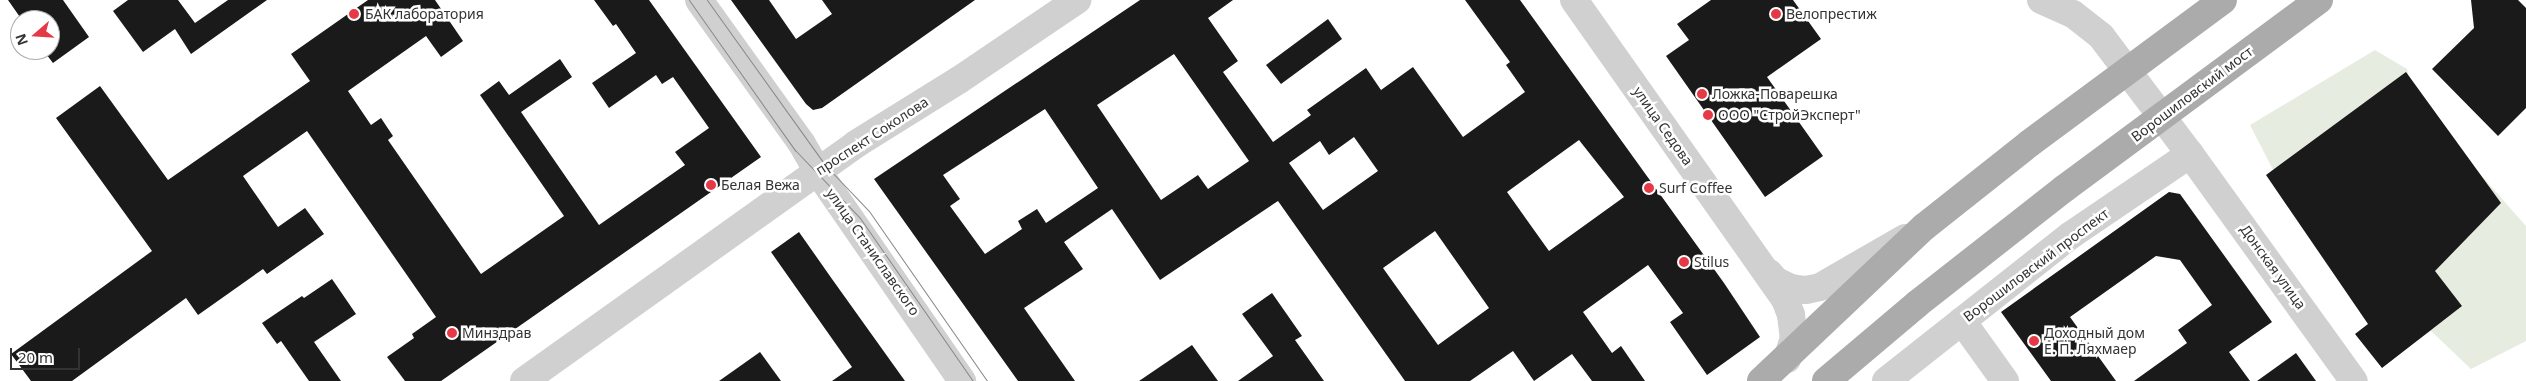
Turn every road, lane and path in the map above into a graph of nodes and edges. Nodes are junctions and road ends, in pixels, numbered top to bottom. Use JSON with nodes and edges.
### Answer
{"nodes":[{"id":1,"x":699,"y":0,"type":"edge"},
{"id":2,"x":1078,"y":0,"type":"edge"},
{"id":3,"x":1574,"y":0,"type":"edge"},
{"id":4,"x":2041,"y":0,"type":"edge"},
{"id":5,"x":2223,"y":0,"type":"edge"},
{"id":6,"x":2319,"y":0,"type":"edge"},
{"id":7,"x":2190,"y":154,"type":"junction"},
{"id":8,"x":818,"y":172,"type":"junction"},
{"id":9,"x":1924,"y":227,"type":"junction"},
{"id":10,"x":1746,"y":244,"type":"junction"},
{"id":11,"x":1962,"y":321,"type":"junction"},
{"id":12,"x":1786,"y":359,"type":"junction"},
{"id":13,"x":524,"y":381,"type":"edge"},
{"id":14,"x":962,"y":381,"type":"edge"},
{"id":15,"x":1761,"y":381,"type":"edge"},
{"id":16,"x":1826,"y":381,"type":"edge"},
{"id":17,"x":1886,"y":381,"type":"edge"},
{"id":18,"x":2005,"y":381,"type":"edge"},
{"id":19,"x":2354,"y":381,"type":"edge"}],
"edges":[{"from":1,"to":8,"type":"street","name":"улица Станиславского"},
{"from":2,"to":8,"type":"street","name":"проспект Соколова"},
{"from":3,"to":10,"type":"street","name":"улица Седова"},
{"from":4,"to":7,"type":"street","name":"Донская улица"},
{"from":5,"to":9,"type":"main road"},
{"from":6,"to":16,"type":"main road","name":"Ворошиловский мост"},
{"from":7,"to":11,"type":"street","name":"Ворошиловский проспект"},
{"from":7,"to":19,"type":"street","name":"Донская улица"},
{"from":8,"to":13,"type":"street","name":"проспект Соколова"},
{"from":8,"to":14,"type":"street","name":"улица Станиславского"},
{"from":9,"to":10,"type":"street"},
{"from":9,"to":12,"type":"main road"},
{"from":10,"to":12,"type":"street","name":"улица Седова"},
{"from":11,"to":17,"type":"street","name":"Ворошиловский проспект"},
{"from":11,"to":18,"type":"street"},
{"from":12,"to":15,"type":"main road"}]}
